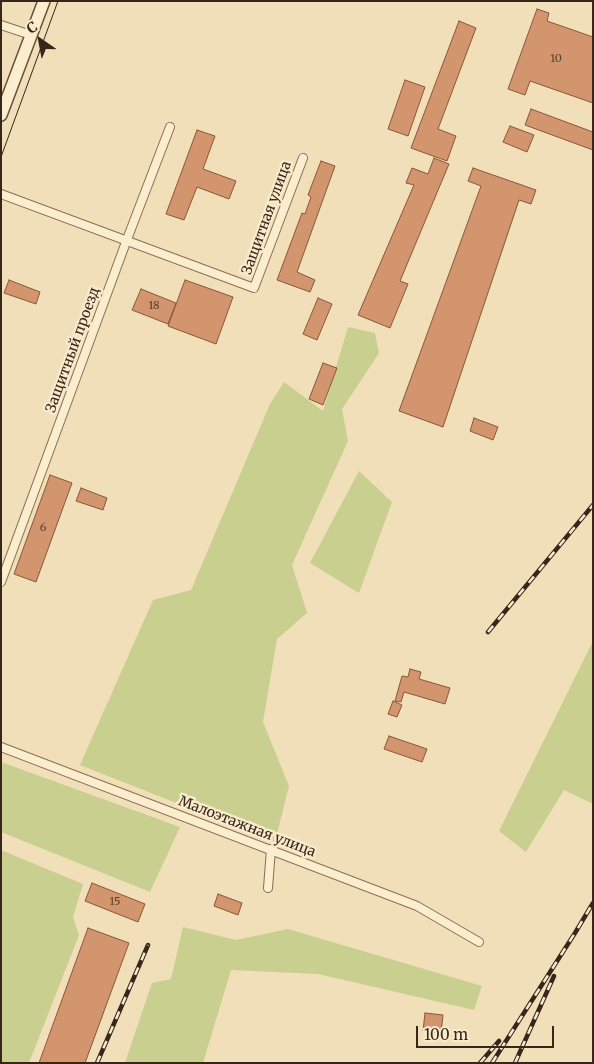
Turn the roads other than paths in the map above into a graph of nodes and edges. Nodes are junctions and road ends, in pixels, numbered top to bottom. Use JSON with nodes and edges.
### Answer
{"nodes":[{"id":1,"x":44,"y":1,"type":"edge"},
{"id":2,"x":1,"y":25,"type":"edge"},
{"id":3,"x":32,"y":35,"type":"junction"},
{"id":4,"x":1,"y":116,"type":"edge"},
{"id":5,"x":170,"y":127,"type":"dead end"},
{"id":6,"x":303,"y":158,"type":"dead end"},
{"id":7,"x":1,"y":194,"type":"edge"},
{"id":8,"x":126,"y":242,"type":"junction"},
{"id":9,"x":1,"y":582,"type":"edge"},
{"id":10,"x":1,"y":747,"type":"edge"},
{"id":11,"x":271,"y":849,"type":"junction"},
{"id":12,"x":268,"y":888,"type":"dead end"},
{"id":13,"x":479,"y":942,"type":"dead end"}],
"edges":[{"from":1,"to":3,"type":"main road"},
{"from":2,"to":3,"type":"street"},
{"from":3,"to":4,"type":"main road"},
{"from":5,"to":8,"type":"street","name":"Защитный проезд"},
{"from":6,"to":8,"type":"street","name":"Защитная улица"},
{"from":7,"to":8,"type":"street"},
{"from":8,"to":9,"type":"street","name":"Защитный проезд"},
{"from":10,"to":11,"type":"street","name":"Малоэтажная улица"},
{"from":11,"to":12,"type":"street"},
{"from":11,"to":13,"type":"street","name":"Малоэтажная улица"}]}
